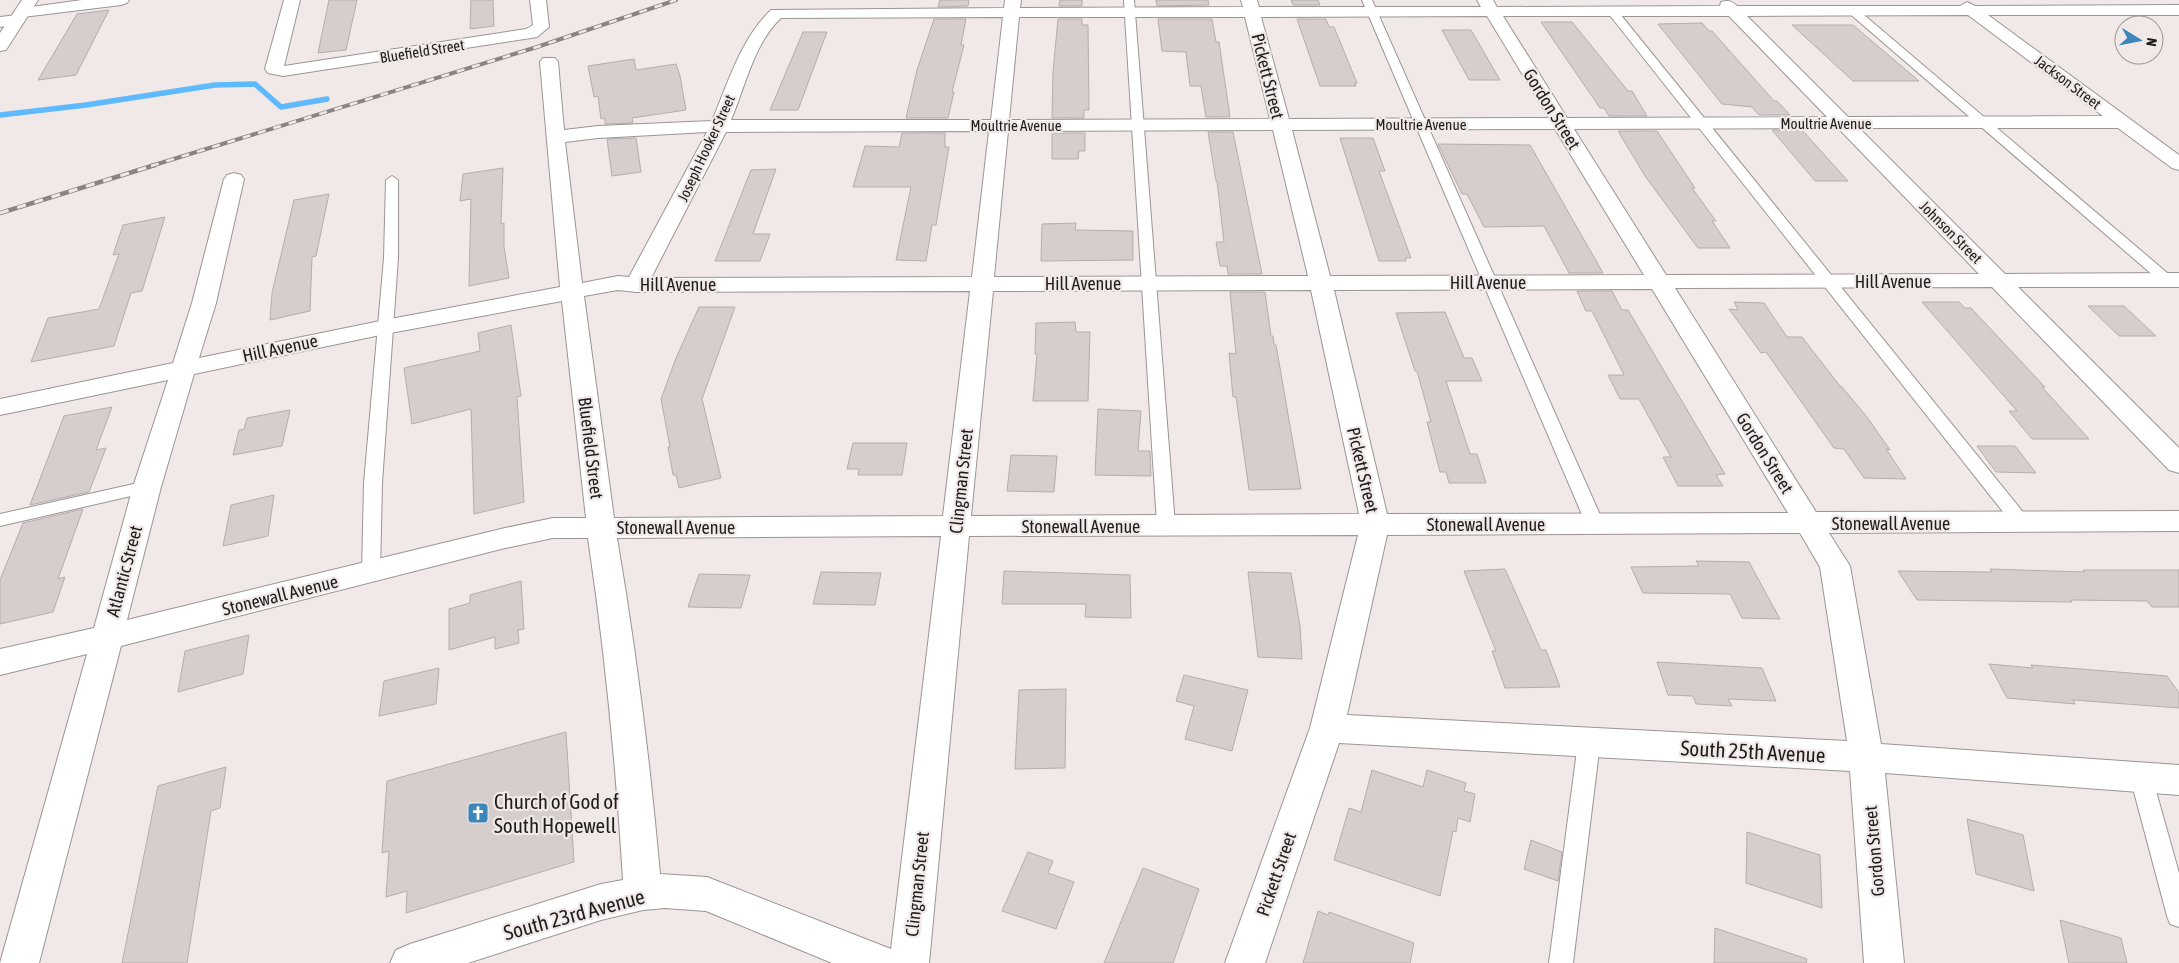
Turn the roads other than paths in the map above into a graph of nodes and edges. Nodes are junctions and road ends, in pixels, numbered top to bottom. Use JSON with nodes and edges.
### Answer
{"nodes":[{"id":1,"x":121,"y":0,"type":"edge"},
{"id":2,"x":292,"y":0,"type":"edge"},
{"id":3,"x":538,"y":0,"type":"edge"},
{"id":4,"x":1965,"y":5,"type":"edge"},
{"id":5,"x":1012,"y":6,"type":"edge"},
{"id":6,"x":1130,"y":6,"type":"edge"},
{"id":7,"x":1250,"y":6,"type":"edge"},
{"id":8,"x":1369,"y":6,"type":"edge"},
{"id":9,"x":1489,"y":6,"type":"edge"},
{"id":10,"x":1728,"y":6,"type":"edge"},
{"id":11,"x":24,"y":10,"type":"edge"},
{"id":12,"x":2179,"y":10,"type":"edge"},
{"id":13,"x":1612,"y":11,"type":"junction"},
{"id":14,"x":1853,"y":11,"type":"junction"},
{"id":15,"x":0,"y":22,"type":"edge"},
{"id":16,"x":0,"y":46,"type":"edge"},
{"id":17,"x":549,"y":62,"type":"dead end"},
{"id":18,"x":2123,"y":122,"type":"junction"},
{"id":19,"x":1844,"y":123,"type":"junction"},
{"id":20,"x":1984,"y":123,"type":"junction"},
{"id":21,"x":1281,"y":124,"type":"junction"},
{"id":22,"x":1421,"y":124,"type":"junction"},
{"id":23,"x":1561,"y":124,"type":"junction"},
{"id":24,"x":1702,"y":124,"type":"junction"},
{"id":25,"x":999,"y":125,"type":"junction"},
{"id":26,"x":1138,"y":125,"type":"junction"},
{"id":27,"x":719,"y":126,"type":"junction"},
{"id":28,"x":555,"y":137,"type":"junction"},
{"id":29,"x":2179,"y":164,"type":"edge"},
{"id":30,"x":234,"y":180,"type":"dead end"},
{"id":31,"x":392,"y":180,"type":"dead end"},
{"id":32,"x":2173,"y":280,"type":"edge"},
{"id":33,"x":1828,"y":281,"type":"junction"},
{"id":34,"x":1998,"y":281,"type":"junction"},
{"id":35,"x":1490,"y":282,"type":"junction"},
{"id":36,"x":1659,"y":282,"type":"junction"},
{"id":37,"x":1149,"y":283,"type":"junction"},
{"id":38,"x":1321,"y":283,"type":"junction"},
{"id":39,"x":982,"y":284,"type":"junction"},
{"id":40,"x":636,"y":285,"type":"junction"},
{"id":41,"x":572,"y":291,"type":"junction"},
{"id":42,"x":385,"y":326,"type":"junction"},
{"id":43,"x":183,"y":368,"type":"junction"},
{"id":44,"x":0,"y":407,"type":"edge"},
{"id":45,"x":2179,"y":464,"type":"edge"},
{"id":46,"x":147,"y":487,"type":"junction"},
{"id":47,"x":0,"y":520,"type":"edge"},
{"id":48,"x":2021,"y":522,"type":"junction"},
{"id":49,"x":2179,"y":522,"type":"edge"},
{"id":50,"x":1808,"y":523,"type":"junction"},
{"id":51,"x":1375,"y":524,"type":"junction"},
{"id":52,"x":1595,"y":524,"type":"junction"},
{"id":53,"x":1166,"y":525,"type":"junction"},
{"id":54,"x":956,"y":526,"type":"junction"},
{"id":55,"x":601,"y":527,"type":"junction"},
{"id":56,"x":371,"y":572,"type":"junction"},
{"id":57,"x":106,"y":637,"type":"junction"},
{"id":58,"x":0,"y":662,"type":"edge"},
{"id":59,"x":1327,"y":728,"type":"junction"},
{"id":60,"x":1589,"y":743,"type":"junction"},
{"id":61,"x":1866,"y":757,"type":"junction"},
{"id":62,"x":2141,"y":777,"type":"junction"},
{"id":63,"x":2179,"y":780,"type":"edge"},
{"id":64,"x":643,"y":893,"type":"junction"},
{"id":65,"x":2179,"y":916,"type":"edge"},
{"id":66,"x":19,"y":963,"type":"edge"},
{"id":67,"x":410,"y":963,"type":"edge"},
{"id":68,"x":879,"y":963,"type":"edge"},
{"id":69,"x":909,"y":963,"type":"edge"},
{"id":70,"x":1245,"y":963,"type":"edge"},
{"id":71,"x":1561,"y":963,"type":"edge"},
{"id":72,"x":1884,"y":963,"type":"edge"}],
"edges":[{"from":1,"to":11,"type":"street"},
{"from":2,"to":3,"type":"street","name":"Bluefield Street"},
{"from":4,"to":12,"type":"street"},
{"from":4,"to":14,"type":"street"},
{"from":4,"to":18,"type":"street","name":"Jackson Street"},
{"from":5,"to":6,"type":"street"},
{"from":5,"to":25,"type":"street","name":"Clingman Street"},
{"from":5,"to":27,"type":"street","name":"Joseph Hooker Street"},
{"from":6,"to":7,"type":"street"},
{"from":6,"to":26,"type":"lane"},
{"from":7,"to":8,"type":"street"},
{"from":7,"to":21,"type":"street","name":"Pickett Street"},
{"from":8,"to":9,"type":"street"},
{"from":8,"to":22,"type":"lane"},
{"from":9,"to":13,"type":"street"},
{"from":9,"to":23,"type":"street","name":"Gordon Street"},
{"from":10,"to":13,"type":"street"},
{"from":10,"to":14,"type":"street"},
{"from":10,"to":19,"type":"street","name":"Johnson Street"},
{"from":11,"to":15,"type":"street"},
{"from":11,"to":16,"type":"street"},
{"from":13,"to":24,"type":"lane"},
{"from":14,"to":20,"type":"lane"},
{"from":17,"to":28,"type":"street","name":"Bluefield Street"},
{"from":18,"to":20,"type":"street","name":"Moultrie Avenue"},
{"from":18,"to":29,"type":"street","name":"Jackson Street"},
{"from":19,"to":20,"type":"street","name":"Moultrie Avenue"},
{"from":19,"to":24,"type":"street","name":"Moultrie Avenue"},
{"from":19,"to":34,"type":"street","name":"Johnson Street"},
{"from":20,"to":32,"type":"lane"},
{"from":21,"to":22,"type":"street","name":"Moultrie Avenue"},
{"from":21,"to":26,"type":"street","name":"Moultrie Avenue"},
{"from":21,"to":38,"type":"street","name":"Pickett Street"},
{"from":22,"to":23,"type":"street","name":"Moultrie Avenue"},
{"from":22,"to":35,"type":"lane"},
{"from":23,"to":24,"type":"street","name":"Moultrie Avenue"},
{"from":23,"to":36,"type":"street","name":"Gordon Street"},
{"from":24,"to":33,"type":"lane"},
{"from":25,"to":26,"type":"street","name":"Moultrie Avenue"},
{"from":25,"to":27,"type":"street","name":"Moultrie Avenue"},
{"from":25,"to":39,"type":"street","name":"Clingman Street"},
{"from":26,"to":37,"type":"lane"},
{"from":27,"to":28,"type":"street","name":"Moultrie Avenue"},
{"from":27,"to":40,"type":"street","name":"Joseph Hooker Street"},
{"from":28,"to":41,"type":"street","name":"Bluefield Street"},
{"from":30,"to":43,"type":"street","name":"Atlantic Street"},
{"from":31,"to":42,"type":"lane"},
{"from":32,"to":34,"type":"street","name":"Hill Avenue"},
{"from":33,"to":34,"type":"street","name":"Hill Avenue"},
{"from":33,"to":36,"type":"street","name":"Hill Avenue"},
{"from":33,"to":48,"type":"lane"},
{"from":34,"to":45,"type":"street","name":"Johnson Street"},
{"from":35,"to":36,"type":"street","name":"Hill Avenue"},
{"from":35,"to":38,"type":"street","name":"Hill Avenue"},
{"from":35,"to":52,"type":"lane"},
{"from":36,"to":50,"type":"street","name":"Gordon Street"},
{"from":37,"to":38,"type":"street","name":"Hill Avenue"},
{"from":37,"to":39,"type":"street","name":"Hill Avenue"},
{"from":37,"to":53,"type":"lane"},
{"from":38,"to":51,"type":"street","name":"Pickett Street"},
{"from":39,"to":40,"type":"street","name":"Hill Avenue"},
{"from":39,"to":54,"type":"street","name":"Clingman Street"},
{"from":40,"to":41,"type":"street","name":"Hill Avenue"},
{"from":41,"to":42,"type":"street","name":"Hill Avenue"},
{"from":41,"to":55,"type":"street","name":"Bluefield Street"},
{"from":42,"to":43,"type":"street","name":"Hill Avenue"},
{"from":42,"to":56,"type":"lane"},
{"from":43,"to":44,"type":"street","name":"Hill Avenue"},
{"from":43,"to":46,"type":"street","name":"Atlantic Street"},
{"from":46,"to":47,"type":"lane"},
{"from":46,"to":57,"type":"street","name":"Atlantic Street"},
{"from":48,"to":49,"type":"street","name":"Stonewall Avenue"},
{"from":48,"to":50,"type":"street","name":"Stonewall Avenue"},
{"from":50,"to":52,"type":"street","name":"Stonewall Avenue"},
{"from":50,"to":61,"type":"street","name":"Gordon Street"},
{"from":51,"to":52,"type":"street","name":"Stonewall Avenue"},
{"from":51,"to":53,"type":"street","name":"Stonewall Avenue"},
{"from":51,"to":59,"type":"street","name":"Pickett Street"},
{"from":53,"to":54,"type":"street","name":"Stonewall Avenue"},
{"from":54,"to":55,"type":"street","name":"Stonewall Avenue"},
{"from":54,"to":69,"type":"street","name":"Clingman Street"},
{"from":55,"to":56,"type":"street","name":"Stonewall Avenue"},
{"from":55,"to":64,"type":"street","name":"Bluefield Street"},
{"from":56,"to":57,"type":"street","name":"Stonewall Avenue"},
{"from":57,"to":58,"type":"street","name":"Stonewall Avenue"},
{"from":57,"to":66,"type":"street","name":"Atlantic Street"},
{"from":59,"to":60,"type":"street","name":"South 25th Avenue"},
{"from":59,"to":70,"type":"street","name":"Pickett Street"},
{"from":60,"to":61,"type":"street","name":"South 25th Avenue"},
{"from":60,"to":71,"type":"lane"},
{"from":61,"to":62,"type":"street","name":"South 25th Avenue"},
{"from":61,"to":72,"type":"street","name":"Gordon Street"},
{"from":62,"to":63,"type":"street","name":"South 25th Avenue"},
{"from":62,"to":65,"type":"lane"},
{"from":64,"to":67,"type":"street","name":"South 23rd Avenue"},
{"from":64,"to":68,"type":"street","name":"South 23rd Avenue"}]}
